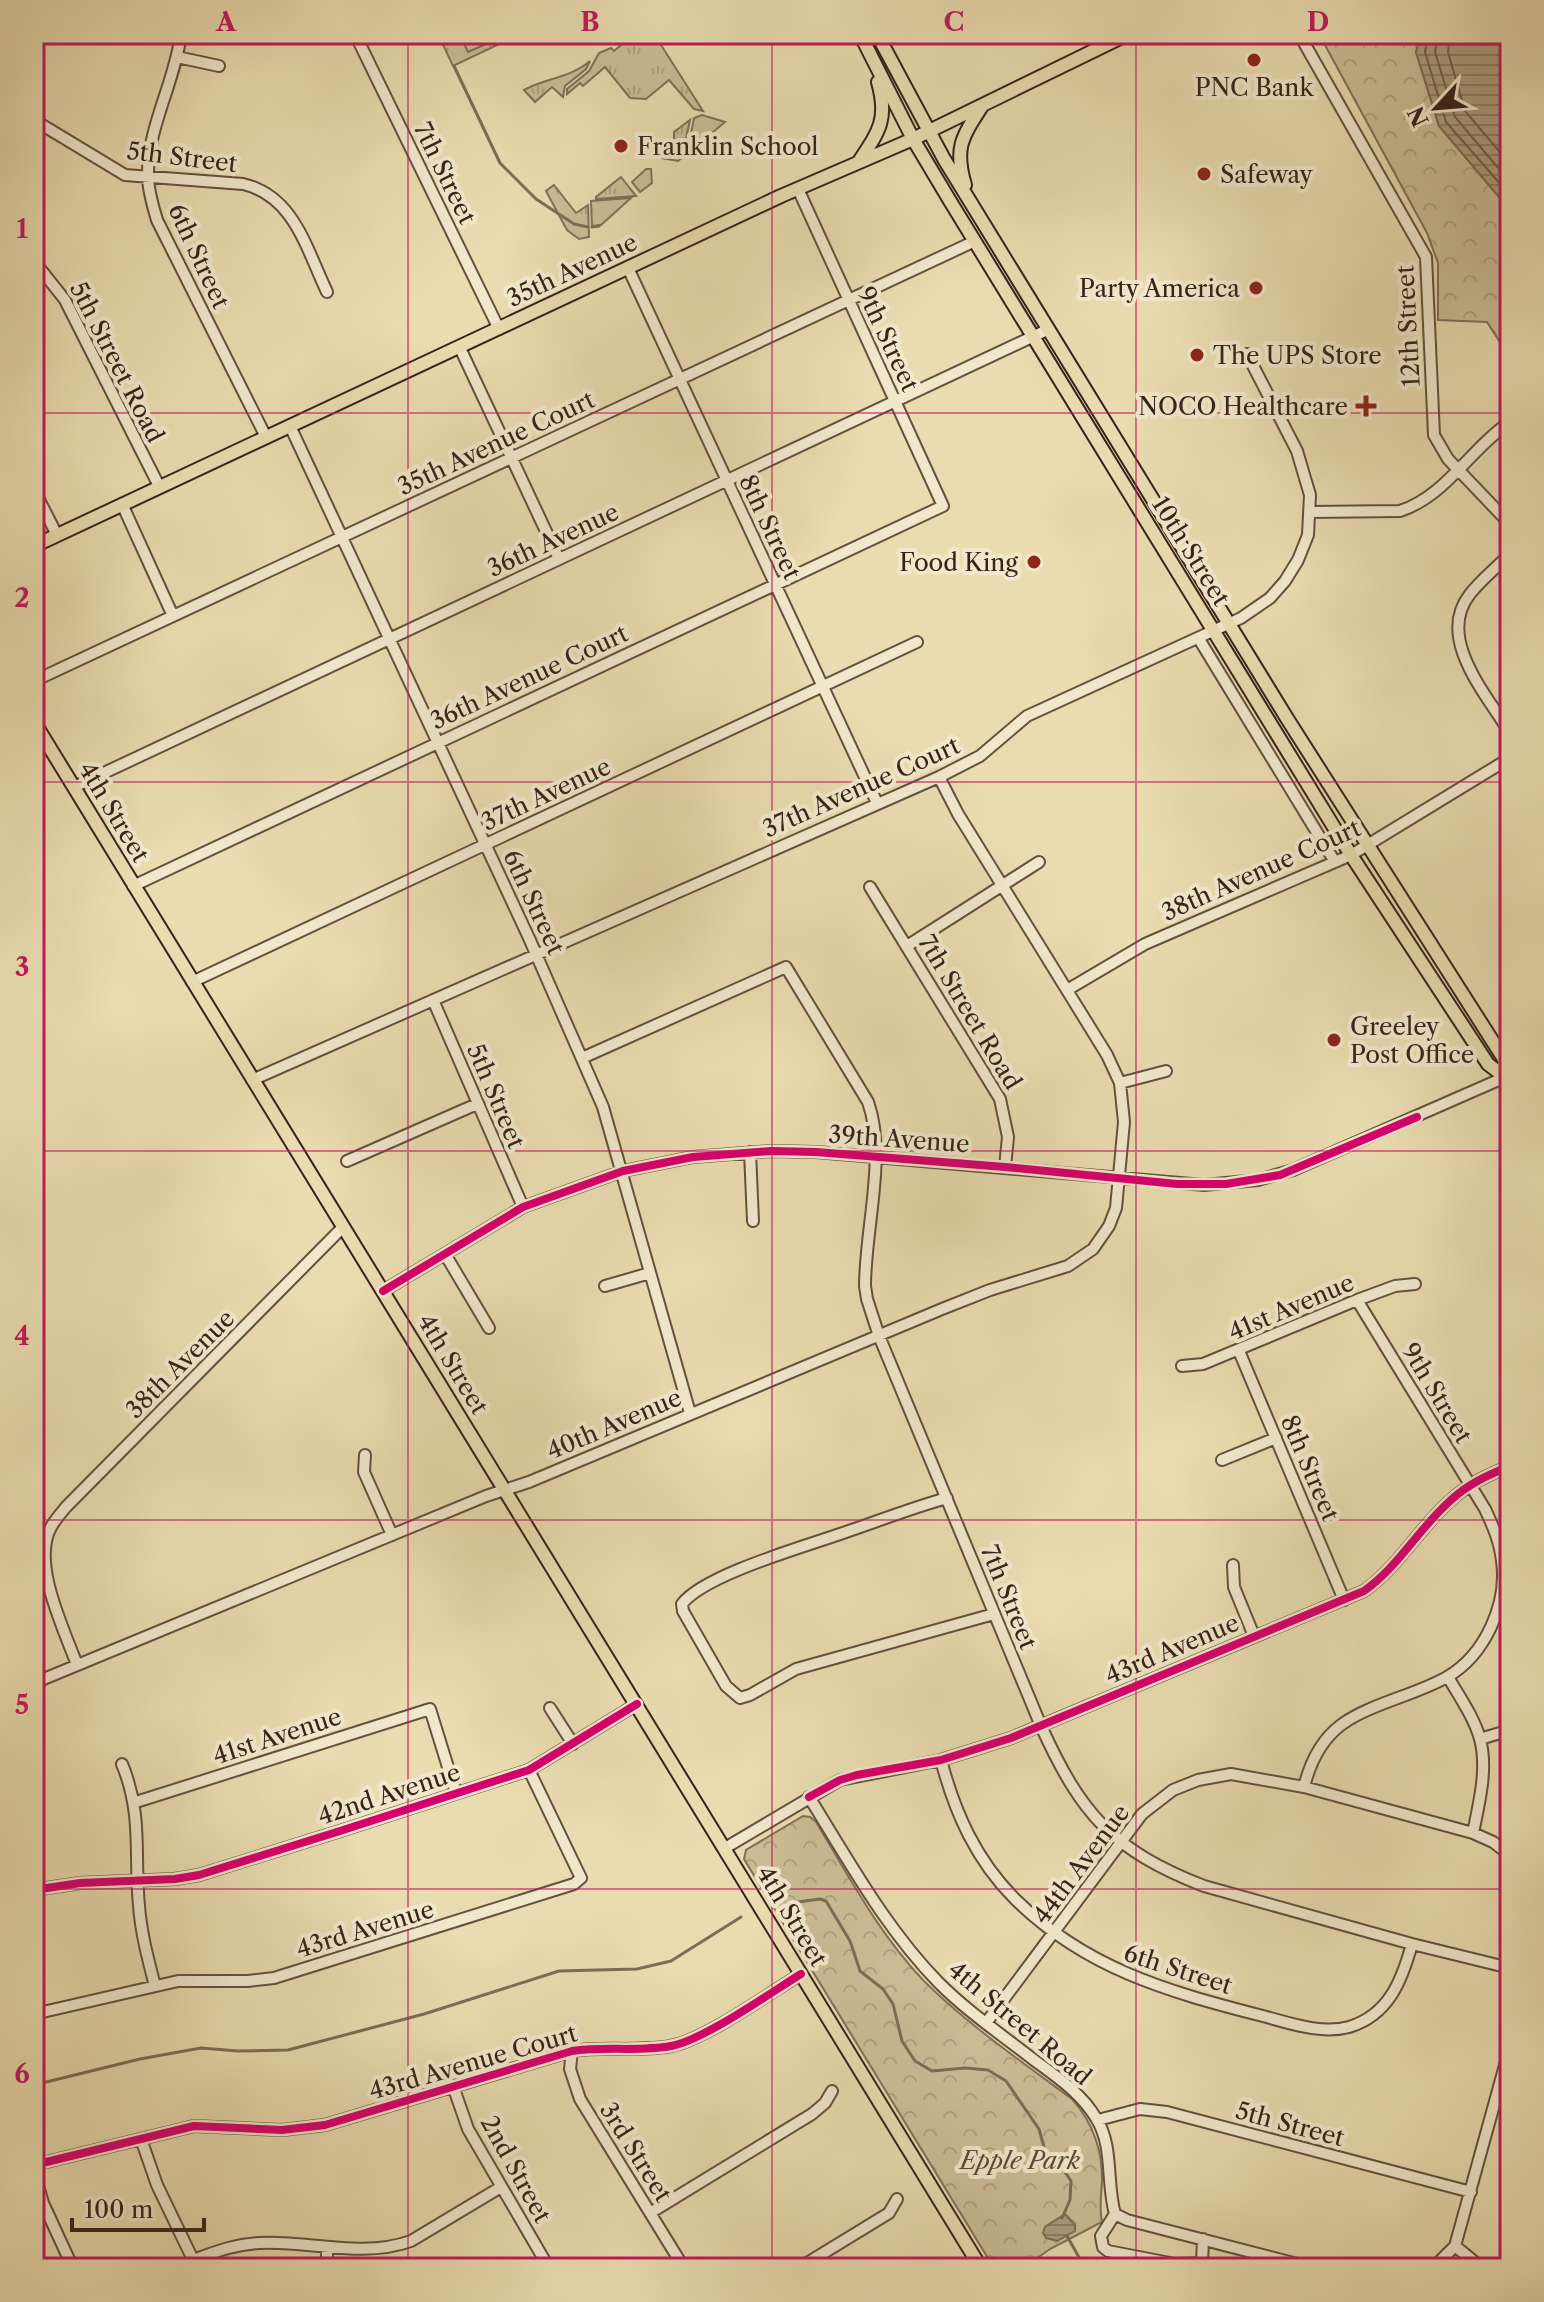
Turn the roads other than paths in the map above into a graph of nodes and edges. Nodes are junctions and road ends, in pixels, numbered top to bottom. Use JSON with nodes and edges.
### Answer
{"nodes":[{"id":1,"x":181,"y":34,"type":"edge"},
{"id":2,"x":355,"y":34,"type":"edge"},
{"id":3,"x":860,"y":34,"type":"edge"},
{"id":4,"x":877,"y":34,"type":"edge"},
{"id":5,"x":1128,"y":34,"type":"edge"},
{"id":6,"x":1299,"y":34,"type":"edge"},
{"id":7,"x":871,"y":55,"type":"junction"},
{"id":8,"x":177,"y":57,"type":"junction"},
{"id":9,"x":219,"y":66,"type":"dead end"},
{"id":10,"x":982,"y":106,"type":"junction"},
{"id":11,"x":34,"y":120,"type":"edge"},
{"id":12,"x":928,"y":132,"type":"junction"},
{"id":13,"x":913,"y":139,"type":"junction"},
{"id":14,"x":859,"y":161,"type":"junction"},
{"id":15,"x":148,"y":178,"type":"junction"},
{"id":16,"x":798,"y":189,"type":"junction"},
{"id":17,"x":971,"y":203,"type":"junction"},
{"id":18,"x":975,"y":241,"type":"junction"},
{"id":19,"x":34,"y":261,"type":"edge"},
{"id":20,"x":628,"y":268,"type":"junction"},
{"id":21,"x":327,"y":292,"type":"dead end"},
{"id":22,"x":848,"y":300,"type":"junction"},
{"id":23,"x":499,"y":329,"type":"junction"},
{"id":24,"x":1049,"y":329,"type":"junction"},
{"id":25,"x":1034,"y":338,"type":"junction"},
{"id":26,"x":460,"y":348,"type":"junction"},
{"id":27,"x":1247,"y":354,"type":"dead end"},
{"id":28,"x":679,"y":380,"type":"junction"},
{"id":29,"x":896,"y":403,"type":"junction"},
{"id":30,"x":1510,"y":422,"type":"edge"},
{"id":31,"x":290,"y":426,"type":"junction"},
{"id":32,"x":266,"y":437,"type":"junction"},
{"id":33,"x":510,"y":457,"type":"junction"},
{"id":34,"x":1458,"y":469,"type":"junction"},
{"id":35,"x":727,"y":481,"type":"junction"},
{"id":36,"x":159,"y":486,"type":"junction"},
{"id":37,"x":34,"y":490,"type":"edge"},
{"id":38,"x":122,"y":504,"type":"junction"},
{"id":39,"x":943,"y":506,"type":"joint"},
{"id":40,"x":1310,"y":512,"type":"junction"},
{"id":41,"x":1510,"y":524,"type":"edge"},
{"id":42,"x":57,"y":535,"type":"junction"},
{"id":43,"x":343,"y":537,"type":"junction"},
{"id":44,"x":34,"y":546,"type":"edge"},
{"id":45,"x":1510,"y":554,"type":"edge"},
{"id":46,"x":559,"y":559,"type":"junction"},
{"id":47,"x":775,"y":584,"type":"junction"},
{"id":48,"x":173,"y":616,"type":"junction"},
{"id":49,"x":1229,"y":625,"type":"junction"},
{"id":50,"x":1215,"y":632,"type":"junction"},
{"id":51,"x":1199,"y":639,"type":"junction"},
{"id":52,"x":390,"y":640,"type":"junction"},
{"id":53,"x":917,"y":642,"type":"dead end"},
{"id":54,"x":34,"y":681,"type":"edge"},
{"id":55,"x":823,"y":686,"type":"junction"},
{"id":56,"x":34,"y":722,"type":"edge"},
{"id":57,"x":1510,"y":733,"type":"edge"},
{"id":58,"x":438,"y":742,"type":"junction"},
{"id":59,"x":1510,"y":758,"type":"edge"},
{"id":60,"x":939,"y":777,"type":"junction"},
{"id":61,"x":74,"y":787,"type":"junction"},
{"id":62,"x":877,"y":803,"type":"junction"},
{"id":63,"x":485,"y":844,"type":"junction"},
{"id":64,"x":1367,"y":846,"type":"junction"},
{"id":65,"x":1351,"y":855,"type":"junction"},
{"id":66,"x":1039,"y":862,"type":"dead end"},
{"id":67,"x":1335,"y":862,"type":"junction"},
{"id":68,"x":133,"y":886,"type":"junction"},
{"id":69,"x":1003,"y":886,"type":"junction"},
{"id":70,"x":870,"y":887,"type":"dead end"},
{"id":71,"x":907,"y":946,"type":"junction"},
{"id":72,"x":536,"y":953,"type":"junction"},
{"id":73,"x":192,"y":982,"type":"junction"},
{"id":74,"x":1067,"y":990,"type":"junction"},
{"id":75,"x":433,"y":1000,"type":"junction"},
{"id":76,"x":582,"y":1058,"type":"junction"},
{"id":77,"x":1166,"y":1071,"type":"dead end"},
{"id":78,"x":1509,"y":1079,"type":"edge"},
{"id":79,"x":252,"y":1080,"type":"junction"},
{"id":80,"x":1120,"y":1083,"type":"junction"},
{"id":81,"x":477,"y":1104,"type":"junction"},
{"id":82,"x":750,"y":1152,"type":"junction"},
{"id":83,"x":876,"y":1157,"type":"junction"},
{"id":84,"x":347,"y":1161,"type":"dead end"},
{"id":85,"x":1005,"y":1167,"type":"junction"},
{"id":86,"x":623,"y":1171,"type":"junction"},
{"id":87,"x":1118,"y":1177,"type":"junction"},
{"id":88,"x":523,"y":1207,"type":"junction"},
{"id":89,"x":753,"y":1221,"type":"dead end"},
{"id":90,"x":343,"y":1227,"type":"junction"},
{"id":91,"x":445,"y":1254,"type":"junction"},
{"id":92,"x":650,"y":1273,"type":"junction"},
{"id":93,"x":1415,"y":1284,"type":"dead end"},
{"id":94,"x":605,"y":1286,"type":"dead end"},
{"id":95,"x":383,"y":1291,"type":"junction"},
{"id":96,"x":1357,"y":1300,"type":"junction"},
{"id":97,"x":489,"y":1328,"type":"dead end"},
{"id":98,"x":879,"y":1336,"type":"junction"},
{"id":99,"x":1239,"y":1351,"type":"junction"},
{"id":100,"x":1182,"y":1366,"type":"dead end"},
{"id":101,"x":690,"y":1413,"type":"junction"},
{"id":102,"x":1276,"y":1438,"type":"junction"},
{"id":103,"x":365,"y":1455,"type":"dead end"},
{"id":104,"x":1222,"y":1460,"type":"dead end"},
{"id":105,"x":1510,"y":1466,"type":"edge"},
{"id":106,"x":1470,"y":1485,"type":"junction"},
{"id":107,"x":504,"y":1490,"type":"junction"},
{"id":108,"x":947,"y":1498,"type":"junction"},
{"id":109,"x":392,"y":1535,"type":"junction"},
{"id":110,"x":1233,"y":1565,"type":"dead end"},
{"id":111,"x":1344,"y":1600,"type":"junction"},
{"id":112,"x":994,"y":1614,"type":"junction"},
{"id":113,"x":1254,"y":1636,"type":"junction"},
{"id":114,"x":77,"y":1665,"type":"junction"},
{"id":115,"x":1448,"y":1677,"type":"junction"},
{"id":116,"x":34,"y":1683,"type":"edge"},
{"id":117,"x":637,"y":1704,"type":"junction"},
{"id":118,"x":550,"y":1708,"type":"dead end"},
{"id":119,"x":1041,"y":1726,"type":"junction"},
{"id":120,"x":1510,"y":1730,"type":"edge"},
{"id":121,"x":1480,"y":1739,"type":"junction"},
{"id":122,"x":573,"y":1744,"type":"junction"},
{"id":123,"x":941,"y":1760,"type":"junction"},
{"id":124,"x":122,"y":1764,"type":"dead end"},
{"id":125,"x":529,"y":1770,"type":"junction"},
{"id":126,"x":1304,"y":1787,"type":"junction"},
{"id":127,"x":456,"y":1793,"type":"junction"},
{"id":128,"x":809,"y":1797,"type":"junction"},
{"id":129,"x":136,"y":1802,"type":"junction"},
{"id":130,"x":1473,"y":1833,"type":"junction"},
{"id":131,"x":1121,"y":1842,"type":"junction"},
{"id":132,"x":725,"y":1848,"type":"junction"},
{"id":133,"x":1510,"y":1855,"type":"edge"},
{"id":134,"x":138,"y":1881,"type":"junction"},
{"id":135,"x":34,"y":1890,"type":"edge"},
{"id":136,"x":1053,"y":1933,"type":"junction"},
{"id":137,"x":1412,"y":1944,"type":"junction"},
{"id":138,"x":1510,"y":1968,"type":"edge"},
{"id":139,"x":801,"y":1974,"type":"junction"},
{"id":140,"x":155,"y":1986,"type":"junction"},
{"id":141,"x":34,"y":2014,"type":"edge"},
{"id":142,"x":986,"y":2023,"type":"junction"},
{"id":143,"x":1510,"y":2047,"type":"edge"},
{"id":144,"x":572,"y":2051,"type":"junction"},
{"id":145,"x":453,"y":2086,"type":"junction"},
{"id":146,"x":832,"y":2091,"type":"dead end"},
{"id":147,"x":1098,"y":2120,"type":"junction"},
{"id":148,"x":141,"y":2139,"type":"junction"},
{"id":149,"x":34,"y":2165,"type":"edge"},
{"id":150,"x":34,"y":2172,"type":"edge"},
{"id":151,"x":501,"y":2187,"type":"junction"},
{"id":152,"x":1471,"y":2192,"type":"junction"},
{"id":153,"x":897,"y":2199,"type":"dead end"},
{"id":154,"x":650,"y":2213,"type":"junction"},
{"id":155,"x":1115,"y":2214,"type":"junction"},
{"id":156,"x":1203,"y":2239,"type":"junction"},
{"id":157,"x":1455,"y":2246,"type":"junction"},
{"id":158,"x":327,"y":2248,"type":"junction"},
{"id":159,"x":195,"y":2264,"type":"edge"},
{"id":160,"x":1203,"y":2265,"type":"edge"},
{"id":161,"x":73,"y":2268,"type":"edge"},
{"id":162,"x":327,"y":2268,"type":"edge"},
{"id":163,"x":549,"y":2268,"type":"edge"},
{"id":164,"x":684,"y":2268,"type":"edge"},
{"id":165,"x":799,"y":2268,"type":"edge"},
{"id":166,"x":981,"y":2268,"type":"edge"},
{"id":167,"x":1313,"y":2268,"type":"edge"},
{"id":168,"x":1433,"y":2268,"type":"edge"},
{"id":169,"x":1482,"y":2268,"type":"edge"}],
"edges":[{"from":1,"to":8,"type":"street","name":"6th Street"},
{"from":2,"to":23,"type":"street","name":"7th Street"},
{"from":3,"to":7,"type":"main road","name":"10th Street"},
{"from":4,"to":12,"type":"main road","name":"10th Street"},
{"from":5,"to":10,"type":"main road","name":"35th Avenue"},
{"from":6,"to":34,"type":"street","name":"12th Street"},
{"from":7,"to":13,"type":"main road","name":"10th Street"},
{"from":7,"to":14,"type":"main road"},
{"from":8,"to":9,"type":"street"},
{"from":8,"to":15,"type":"street","name":"6th Street"},
{"from":10,"to":12,"type":"main road","name":"35th Avenue"},
{"from":10,"to":17,"type":"main road"},
{"from":11,"to":15,"type":"street","name":"5th Street"},
{"from":12,"to":13,"type":"main road","name":"35th Avenue"},
{"from":12,"to":17,"type":"main road","name":"10th Street"},
{"from":13,"to":14,"type":"main road","name":"35th Avenue"},
{"from":13,"to":18,"type":"main road","name":"10th Street"},
{"from":14,"to":16,"type":"main road","name":"35th Avenue"},
{"from":15,"to":21,"type":"street","name":"5th Street"},
{"from":15,"to":32,"type":"street","name":"6th Street"},
{"from":16,"to":20,"type":"main road","name":"35th Avenue"},
{"from":16,"to":22,"type":"street","name":"9th Street"},
{"from":17,"to":24,"type":"main road","name":"10th Street"},
{"from":18,"to":22,"type":"street","name":"35th Avenue Court"},
{"from":18,"to":25,"type":"main road","name":"10th Street"},
{"from":19,"to":36,"type":"street","name":"5th Street Road"},
{"from":20,"to":23,"type":"main road","name":"35th Avenue"},
{"from":20,"to":28,"type":"street","name":"8th Street"},
{"from":22,"to":28,"type":"street","name":"35th Avenue Court"},
{"from":22,"to":29,"type":"street","name":"9th Street"},
{"from":23,"to":26,"type":"main road","name":"35th Avenue"},
{"from":24,"to":25,"type":"street","name":"36th Avenue"},
{"from":24,"to":49,"type":"main road","name":"10th Street"},
{"from":25,"to":29,"type":"street","name":"36th Avenue"},
{"from":25,"to":50,"type":"main road","name":"10th Street"},
{"from":26,"to":31,"type":"main road","name":"35th Avenue"},
{"from":26,"to":33,"type":"street"},
{"from":27,"to":40,"type":"street","name":"37th Avenue Court"},
{"from":28,"to":33,"type":"street","name":"35th Avenue Court"},
{"from":28,"to":35,"type":"street","name":"8th Street"},
{"from":29,"to":35,"type":"street","name":"36th Avenue"},
{"from":29,"to":39,"type":"street","name":"9th Street"},
{"from":30,"to":34,"type":"street"},
{"from":31,"to":32,"type":"main road","name":"35th Avenue"},
{"from":31,"to":43,"type":"street","name":"6th Street"},
{"from":32,"to":36,"type":"main road","name":"35th Avenue"},
{"from":33,"to":43,"type":"street","name":"35th Avenue Court"},
{"from":33,"to":46,"type":"street"},
{"from":34,"to":40,"type":"street"},
{"from":34,"to":41,"type":"street","name":"12th Street"},
{"from":35,"to":46,"type":"street","name":"36th Avenue"},
{"from":35,"to":47,"type":"street","name":"8th Street"},
{"from":36,"to":38,"type":"main road","name":"35th Avenue"},
{"from":37,"to":42,"type":"street"},
{"from":38,"to":42,"type":"main road","name":"35th Avenue"},
{"from":38,"to":48,"type":"street"},
{"from":39,"to":47,"type":"street","name":"36th Avenue Court"},
{"from":40,"to":49,"type":"street","name":"37th Avenue Court"},
{"from":42,"to":44,"type":"main road","name":"35th Avenue"},
{"from":43,"to":48,"type":"street","name":"35th Avenue Court"},
{"from":43,"to":52,"type":"street","name":"6th Street"},
{"from":45,"to":57,"type":"street"},
{"from":46,"to":52,"type":"street","name":"36th Avenue"},
{"from":47,"to":55,"type":"street","name":"8th Street"},
{"from":47,"to":58,"type":"street","name":"36th Avenue Court"},
{"from":48,"to":54,"type":"street","name":"35th Avenue Court"},
{"from":49,"to":50,"type":"street","name":"37th Avenue Court"},
{"from":49,"to":64,"type":"main road","name":"10th Street"},
{"from":50,"to":51,"type":"street","name":"37th Avenue Court"},
{"from":50,"to":65,"type":"main road","name":"10th Street"},
{"from":51,"to":60,"type":"street","name":"37th Avenue Court"},
{"from":51,"to":67,"type":"street","name":"10th Street"},
{"from":52,"to":58,"type":"street","name":"6th Street"},
{"from":52,"to":61,"type":"street","name":"36th Avenue"},
{"from":53,"to":55,"type":"street","name":"37th Avenue"},
{"from":55,"to":62,"type":"street","name":"8th Street"},
{"from":55,"to":63,"type":"street","name":"37th Avenue"},
{"from":56,"to":61,"type":"main road","name":"4th Street"},
{"from":58,"to":63,"type":"street","name":"6th Street"},
{"from":58,"to":68,"type":"street","name":"36th Avenue Court"},
{"from":59,"to":64,"type":"street","name":"38th Avenue Court"},
{"from":60,"to":62,"type":"street","name":"37th Avenue Court"},
{"from":60,"to":69,"type":"street"},
{"from":61,"to":68,"type":"main road","name":"4th Street"},
{"from":62,"to":72,"type":"street","name":"37th Avenue Court"},
{"from":63,"to":72,"type":"street","name":"6th Street"},
{"from":63,"to":73,"type":"street","name":"37th Avenue"},
{"from":64,"to":65,"type":"street","name":"38th Avenue Court"},
{"from":64,"to":78,"type":"main road","name":"10th Street"},
{"from":65,"to":67,"type":"street","name":"38th Avenue Court"},
{"from":65,"to":78,"type":"main road","name":"10th Street"},
{"from":66,"to":69,"type":"street"},
{"from":67,"to":74,"type":"street","name":"38th Avenue Court"},
{"from":68,"to":73,"type":"main road","name":"4th Street"},
{"from":69,"to":71,"type":"street"},
{"from":69,"to":74,"type":"street"},
{"from":70,"to":71,"type":"street","name":"7th Street Road"},
{"from":71,"to":85,"type":"street","name":"7th Street Road"},
{"from":72,"to":75,"type":"street","name":"37th Avenue Court"},
{"from":72,"to":76,"type":"street","name":"6th Street"},
{"from":73,"to":79,"type":"main road","name":"4th Street"},
{"from":74,"to":80,"type":"street"},
{"from":75,"to":79,"type":"street","name":"37th Avenue Court"},
{"from":75,"to":81,"type":"street","name":"5th Street"},
{"from":76,"to":83,"type":"street","name":"7th Street"},
{"from":76,"to":86,"type":"street","name":"6th Street"},
{"from":77,"to":80,"type":"street"},
{"from":78,"to":87,"type":"street","name":"39th Avenue"},
{"from":79,"to":90,"type":"main road","name":"4th Street"},
{"from":80,"to":87,"type":"street"},
{"from":81,"to":84,"type":"street"},
{"from":81,"to":88,"type":"street","name":"5th Street"},
{"from":82,"to":83,"type":"street","name":"39th Avenue"},
{"from":82,"to":86,"type":"street","name":"39th Avenue"},
{"from":82,"to":89,"type":"street"},
{"from":83,"to":85,"type":"street","name":"39th Avenue"},
{"from":83,"to":98,"type":"street","name":"7th Street"},
{"from":85,"to":87,"type":"street","name":"39th Avenue"},
{"from":86,"to":88,"type":"street","name":"39th Avenue"},
{"from":86,"to":92,"type":"street","name":"6th Street"},
{"from":87,"to":98,"type":"street","name":"40th Avenue"},
{"from":88,"to":91,"type":"street","name":"39th Avenue"},
{"from":90,"to":95,"type":"main road","name":"4th Street"},
{"from":90,"to":114,"type":"street","name":"38th Avenue"},
{"from":91,"to":95,"type":"street","name":"39th Avenue"},
{"from":91,"to":97,"type":"street"},
{"from":92,"to":94,"type":"street"},
{"from":92,"to":101,"type":"street","name":"6th Street"},
{"from":93,"to":96,"type":"street","name":"41st Avenue"},
{"from":95,"to":107,"type":"main road","name":"4th Street"},
{"from":96,"to":99,"type":"street","name":"41st Avenue"},
{"from":96,"to":106,"type":"street","name":"9th Street"},
{"from":98,"to":101,"type":"street","name":"40th Avenue"},
{"from":98,"to":108,"type":"street","name":"7th Street"},
{"from":99,"to":100,"type":"street","name":"41st Avenue"},
{"from":99,"to":102,"type":"street","name":"8th Street"},
{"from":101,"to":107,"type":"street","name":"40th Avenue"},
{"from":102,"to":104,"type":"street"},
{"from":102,"to":111,"type":"street","name":"8th Street"},
{"from":103,"to":109,"type":"street"},
{"from":105,"to":106,"type":"street","name":"43rd Avenue"},
{"from":106,"to":111,"type":"street","name":"43rd Avenue"},
{"from":106,"to":115,"type":"street","name":"9th Street"},
{"from":107,"to":109,"type":"street","name":"40th Avenue"},
{"from":107,"to":117,"type":"main road","name":"4th Street"},
{"from":108,"to":112,"type":"street","name":"7th Street"},
{"from":108,"to":112,"type":"street"},
{"from":109,"to":114,"type":"street","name":"40th Avenue"},
{"from":110,"to":113,"type":"street"},
{"from":111,"to":113,"type":"street","name":"43rd Avenue"},
{"from":112,"to":119,"type":"street","name":"7th Street"},
{"from":113,"to":119,"type":"street","name":"43rd Avenue"},
{"from":114,"to":116,"type":"street","name":"40th Avenue"},
{"from":115,"to":121,"type":"street"},
{"from":115,"to":126,"type":"street"},
{"from":117,"to":122,"type":"street","name":"42nd Avenue"},
{"from":117,"to":132,"type":"main road","name":"4th Street"},
{"from":118,"to":122,"type":"street"},
{"from":119,"to":123,"type":"street","name":"43rd Avenue"},
{"from":119,"to":131,"type":"street","name":"7th Street"},
{"from":120,"to":121,"type":"street"},
{"from":121,"to":130,"type":"street"},
{"from":122,"to":125,"type":"street","name":"42nd Avenue"},
{"from":123,"to":128,"type":"street","name":"43rd Avenue"},
{"from":123,"to":136,"type":"street","name":"6th Street"},
{"from":124,"to":129,"type":"street"},
{"from":125,"to":127,"type":"street","name":"42nd Avenue"},
{"from":125,"to":140,"type":"street","name":"43rd Avenue"},
{"from":126,"to":130,"type":"street","name":"44th Avenue"},
{"from":126,"to":131,"type":"street","name":"44th Avenue"},
{"from":127,"to":129,"type":"street","name":"41st Avenue"},
{"from":127,"to":134,"type":"street","name":"42nd Avenue"},
{"from":128,"to":132,"type":"street","name":"43rd Avenue"},
{"from":128,"to":142,"type":"street","name":"4th Street Road"},
{"from":129,"to":134,"type":"street"},
{"from":130,"to":133,"type":"street","name":"44th Avenue"},
{"from":131,"to":136,"type":"street","name":"44th Avenue"},
{"from":131,"to":137,"type":"street","name":"7th Street"},
{"from":132,"to":139,"type":"main road","name":"4th Street"},
{"from":134,"to":135,"type":"street","name":"42nd Avenue"},
{"from":134,"to":140,"type":"street"},
{"from":136,"to":137,"type":"street","name":"6th Street"},
{"from":136,"to":142,"type":"street","name":"44th Avenue"},
{"from":137,"to":138,"type":"street","name":"7th Street"},
{"from":139,"to":144,"type":"street","name":"43rd Avenue Court"},
{"from":139,"to":166,"type":"main road","name":"4th Street"},
{"from":140,"to":141,"type":"street","name":"43rd Avenue"},
{"from":142,"to":147,"type":"street","name":"4th Street Road"},
{"from":143,"to":152,"type":"street"},
{"from":144,"to":145,"type":"street","name":"43rd Avenue Court"},
{"from":144,"to":154,"type":"street","name":"3rd Street"},
{"from":145,"to":148,"type":"street","name":"43rd Avenue Court"},
{"from":145,"to":151,"type":"street","name":"2nd Street"},
{"from":146,"to":154,"type":"street"},
{"from":147,"to":152,"type":"street","name":"5th Street"},
{"from":147,"to":155,"type":"street","name":"4th Street Road"},
{"from":148,"to":149,"type":"street","name":"43rd Avenue Court"},
{"from":148,"to":159,"type":"street"},
{"from":150,"to":161,"type":"street"},
{"from":151,"to":158,"type":"street"},
{"from":151,"to":163,"type":"street","name":"2nd Street"},
{"from":152,"to":157,"type":"street"},
{"from":153,"to":165,"type":"street"},
{"from":154,"to":164,"type":"street","name":"3rd Street"},
{"from":155,"to":156,"type":"street"},
{"from":155,"to":160,"type":"street"},
{"from":156,"to":160,"type":"street"},
{"from":156,"to":167,"type":"street"},
{"from":157,"to":168,"type":"street"},
{"from":157,"to":169,"type":"street"},
{"from":158,"to":159,"type":"street"},
{"from":158,"to":162,"type":"street"}]}
